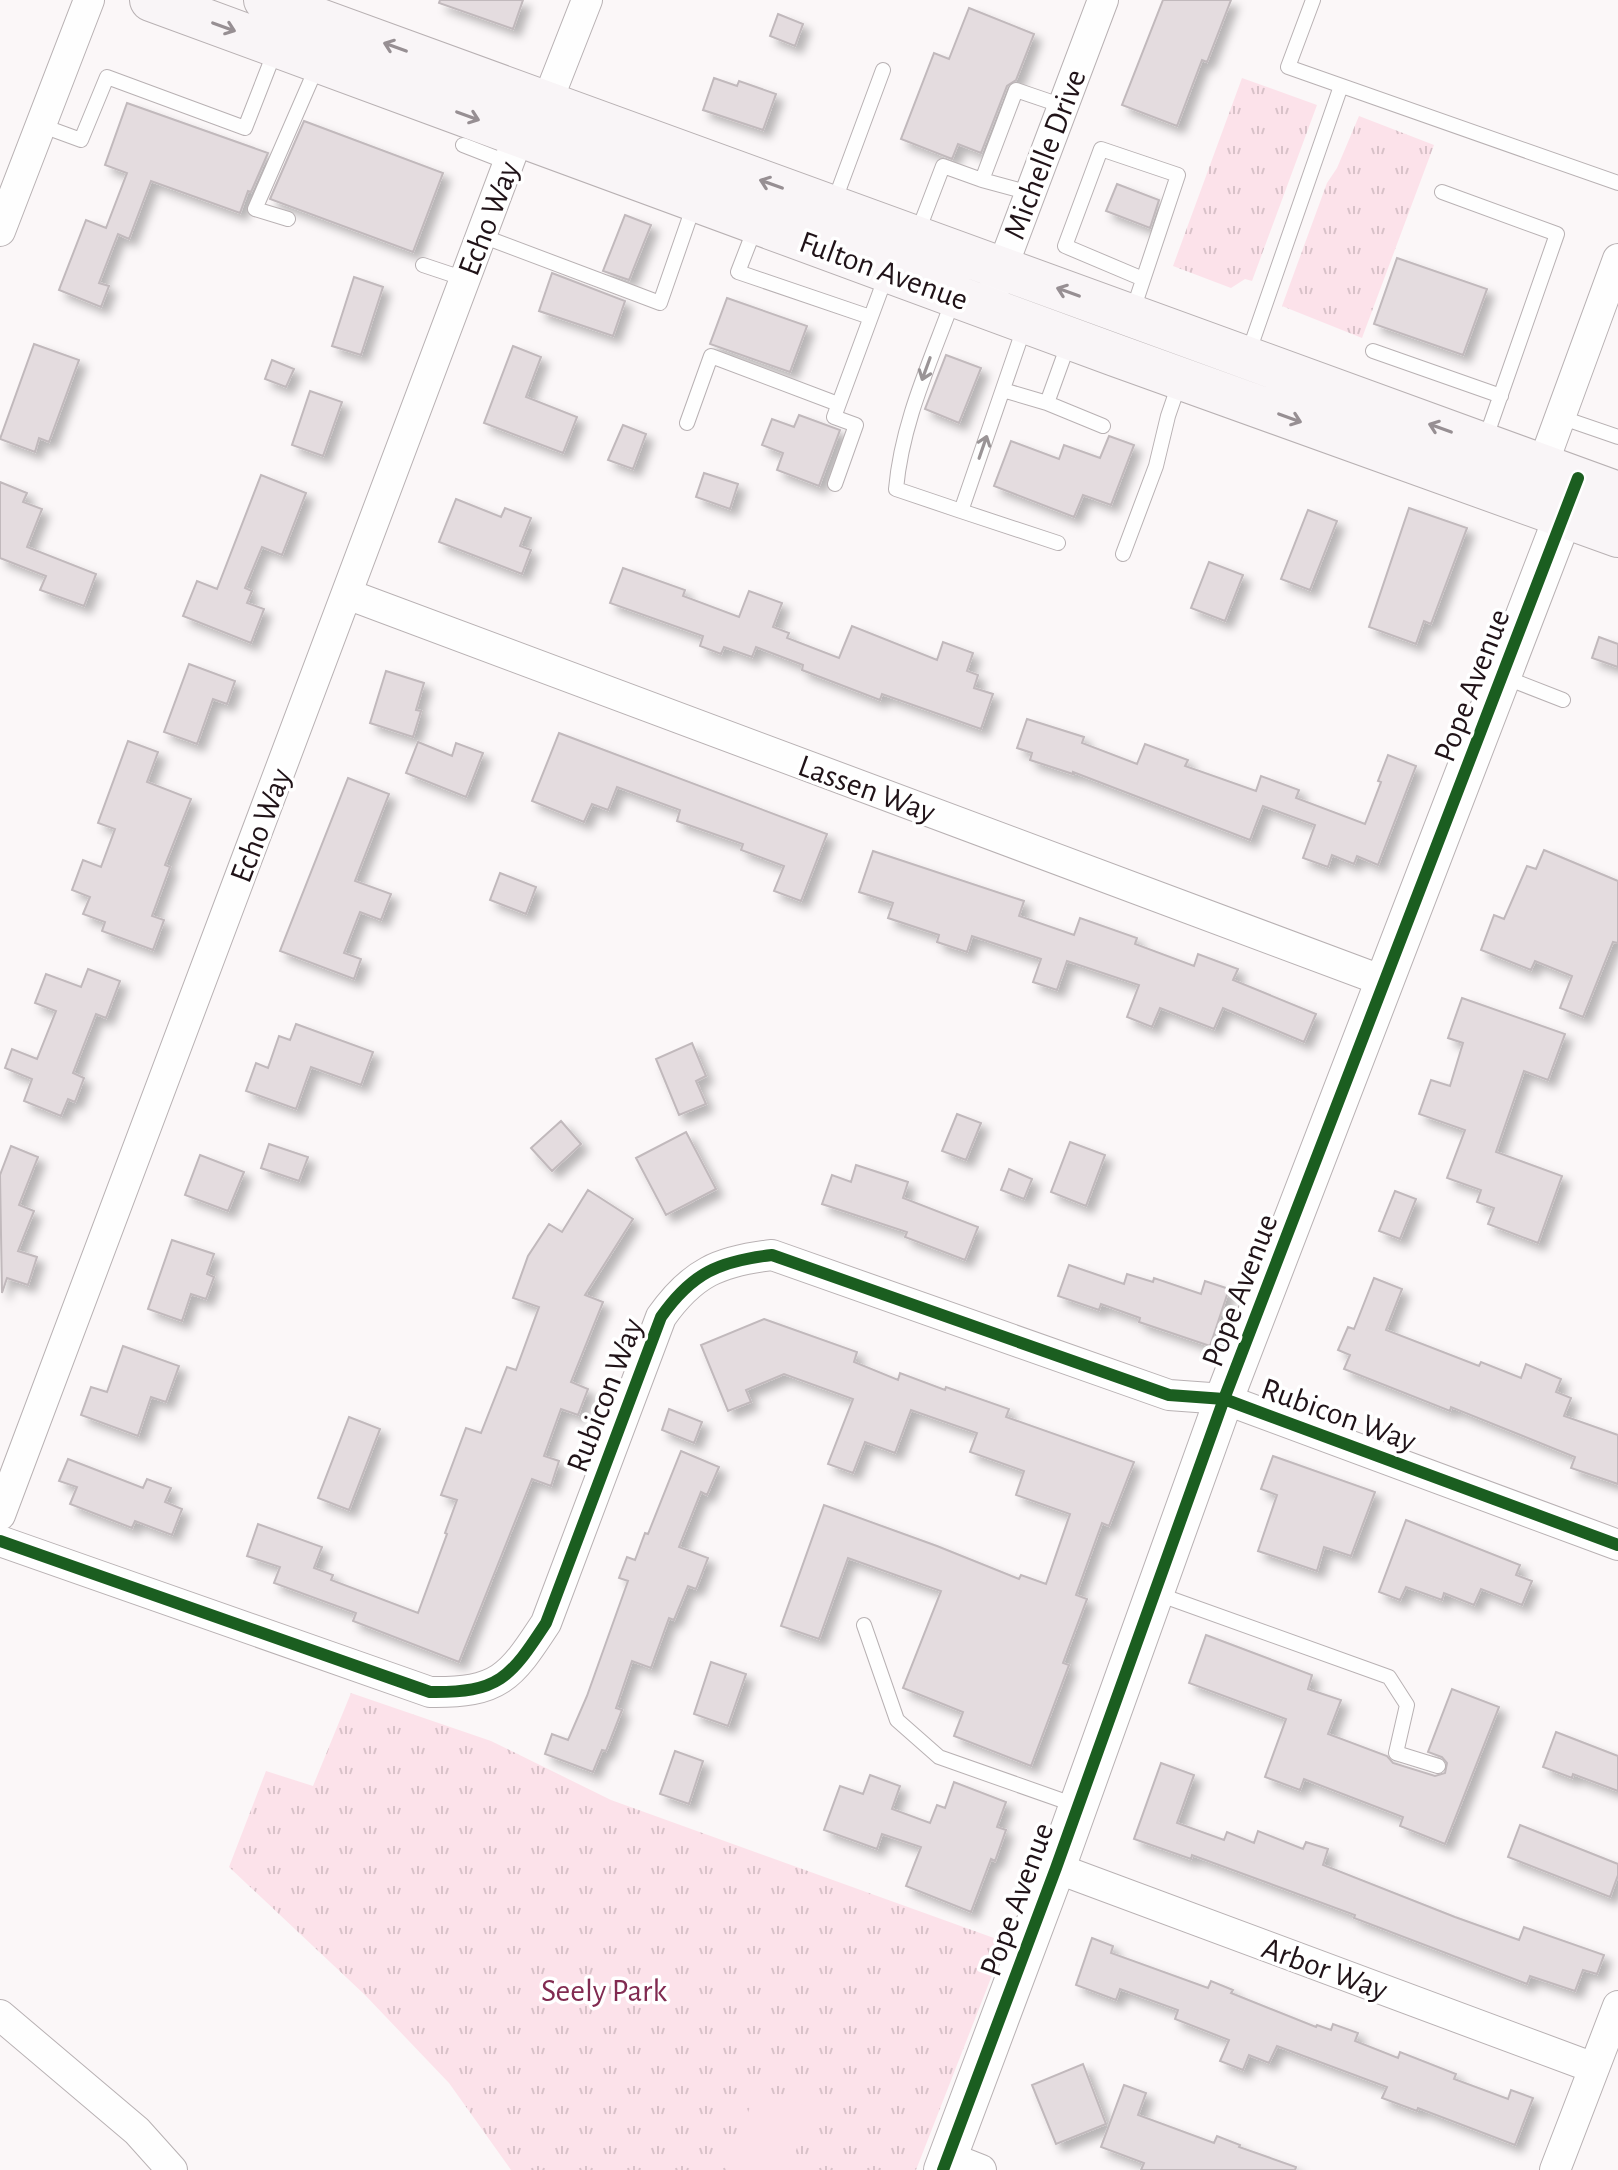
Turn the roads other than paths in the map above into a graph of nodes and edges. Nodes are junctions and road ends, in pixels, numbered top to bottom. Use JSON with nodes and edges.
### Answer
{"nodes":[{"id":1,"x":89,"y":0,"type":"edge"},
{"id":2,"x":151,"y":0,"type":"edge"},
{"id":3,"x":265,"y":0,"type":"edge"},
{"id":4,"x":587,"y":0,"type":"edge"},
{"id":5,"x":1103,"y":0,"type":"edge"},
{"id":6,"x":1313,"y":0,"type":"edge"},
{"id":7,"x":326,"y":32,"type":"junction"},
{"id":8,"x":276,"y":46,"type":"junction"},
{"id":9,"x":883,"y":70,"type":"dead end"},
{"id":10,"x":1341,"y":86,"type":"junction"},
{"id":11,"x":547,"y":102,"type":"junction"},
{"id":12,"x":1063,"y":106,"type":"junction"},
{"id":13,"x":40,"y":125,"type":"junction"},
{"id":14,"x":463,"y":145,"type":"dead end"},
{"id":15,"x":514,"y":149,"type":"junction"},
{"id":16,"x":982,"y":180,"type":"junction"},
{"id":17,"x":1618,"y":183,"type":"edge"},
{"id":18,"x":1442,"y":192,"type":"dead end"},
{"id":19,"x":1030,"y":193,"type":"junction"},
{"id":20,"x":695,"y":201,"type":"junction"},
{"id":21,"x":832,"y":206,"type":"junction"},
{"id":22,"x":288,"y":219,"type":"dead end"},
{"id":23,"x":757,"y":223,"type":"junction"},
{"id":24,"x":0,"y":231,"type":"edge"},
{"id":25,"x":482,"y":236,"type":"junction"},
{"id":26,"x":915,"y":237,"type":"junction"},
{"id":27,"x":1618,"y":259,"type":"edge"},
{"id":28,"x":423,"y":265,"type":"dead end"},
{"id":29,"x":1001,"y":268,"type":"junction"},
{"id":30,"x":887,"y":272,"type":"junction"},
{"id":31,"x":465,"y":279,"type":"junction"},
{"id":32,"x":971,"y":302,"type":"junction"},
{"id":33,"x":870,"y":317,"type":"junction"},
{"id":34,"x":1026,"y":321,"type":"junction"},
{"id":35,"x":1127,"y":324,"type":"junction"},
{"id":36,"x":1070,"y":338,"type":"junction"},
{"id":37,"x":1373,"y":351,"type":"dead end"},
{"id":38,"x":1188,"y":359,"type":"junction"},
{"id":39,"x":1239,"y":377,"type":"junction"},
{"id":40,"x":1003,"y":390,"type":"junction"},
{"id":41,"x":1501,"y":396,"type":"junction"},
{"id":42,"x":1047,"y":403,"type":"junction"},
{"id":43,"x":838,"y":404,"type":"junction"},
{"id":44,"x":1560,"y":417,"type":"junction"},
{"id":45,"x":687,"y":423,"type":"dead end"},
{"id":46,"x":1103,"y":426,"type":"dead end"},
{"id":47,"x":1618,"y":437,"type":"edge"},
{"id":48,"x":1483,"y":444,"type":"junction"},
{"id":49,"x":835,"y":484,"type":"dead end"},
{"id":50,"x":1553,"y":491,"type":"junction"},
{"id":51,"x":1618,"y":493,"type":"edge"},
{"id":52,"x":961,"y":511,"type":"junction"},
{"id":53,"x":1618,"y":536,"type":"edge"},
{"id":54,"x":1058,"y":543,"type":"dead end"},
{"id":55,"x":1123,"y":554,"type":"dead end"},
{"id":56,"x":347,"y":594,"type":"junction"},
{"id":57,"x":1502,"y":677,"type":"junction"},
{"id":58,"x":1563,"y":700,"type":"dead end"},
{"id":59,"x":1386,"y":982,"type":"junction"},
{"id":60,"x":1224,"y":1399,"type":"junction"},
{"id":61,"x":0,"y":1515,"type":"edge"},
{"id":62,"x":0,"y":1541,"type":"edge"},
{"id":63,"x":1618,"y":1545,"type":"edge"},
{"id":64,"x":1155,"y":1593,"type":"junction"},
{"id":65,"x":864,"y":1625,"type":"dead end"},
{"id":66,"x":1438,"y":1766,"type":"dead end"},
{"id":67,"x":1079,"y":1806,"type":"junction"},
{"id":68,"x":1056,"y":1868,"type":"junction"},
{"id":69,"x":1618,"y":2006,"type":"edge"},
{"id":70,"x":0,"y":2015,"type":"edge"},
{"id":71,"x":1594,"y":2068,"type":"junction"},
{"id":72,"x":957,"y":2166,"type":"edge"},
{"id":73,"x":172,"y":2170,"type":"edge"},
{"id":74,"x":1555,"y":2170,"type":"edge"}],
"edges":[{"from":1,"to":13,"type":"street"},
{"from":2,"to":8,"type":"main road","name":"Fulton Avenue","one_way":true},
{"from":3,"to":7,"type":"main road","name":"Fulton Avenue"},
{"from":4,"to":11,"type":"street"},
{"from":5,"to":12,"type":"street","name":"Michelle Drive"},
{"from":6,"to":10,"type":"lane"},
{"from":7,"to":8,"type":"main road","name":"Fulton Avenue"},
{"from":11,"to":7,"type":"main road","name":"Fulton Avenue","one_way":true},
{"from":7,"to":15,"type":"main road","name":"Fulton Avenue","one_way":true},
{"from":7,"to":22,"type":"lane"},
{"from":8,"to":13,"type":"lane"},
{"from":9,"to":21,"type":"lane"},
{"from":10,"to":17,"type":"lane"},
{"from":10,"to":39,"type":"lane"},
{"from":11,"to":15,"type":"street"},
{"from":21,"to":11,"type":"main road","name":"Fulton Avenue","one_way":true},
{"from":12,"to":16,"type":"lane"},
{"from":12,"to":19,"type":"street","name":"Michelle Drive"},
{"from":13,"to":24,"type":"street"},
{"from":14,"to":15,"type":"lane"},
{"from":15,"to":20,"type":"main road","name":"Fulton Avenue"},
{"from":15,"to":25,"type":"street","name":"Echo Way"},
{"from":16,"to":19,"type":"lane"},
{"from":16,"to":26,"type":"lane"},
{"from":18,"to":41,"type":"lane"},
{"from":19,"to":29,"type":"street","name":"Michelle Drive"},
{"from":20,"to":23,"type":"main road","name":"Fulton Avenue"},
{"from":20,"to":25,"type":"lane"},
{"from":21,"to":26,"type":"main road","name":"Fulton Avenue"},
{"from":23,"to":30,"type":"main road","name":"Fulton Avenue"},
{"from":23,"to":33,"type":"lane"},
{"from":25,"to":31,"type":"street","name":"Echo Way"},
{"from":26,"to":29,"type":"main road","name":"Fulton Avenue"},
{"from":27,"to":44,"type":"street"},
{"from":28,"to":31,"type":"lane"},
{"from":29,"to":32,"type":"street","name":"Michelle Drive"},
{"from":35,"to":29,"type":"main road","name":"Fulton Avenue","one_way":true},
{"from":30,"to":32,"type":"main road","name":"Fulton Avenue"},
{"from":30,"to":33,"type":"lane"},
{"from":31,"to":56,"type":"street","name":"Echo Way"},
{"from":32,"to":34,"type":"main road","name":"Fulton Avenue"},
{"from":32,"to":52,"type":"lane","one_way":true},
{"from":33,"to":43,"type":"lane"},
{"from":34,"to":36,"type":"main road","name":"Fulton Avenue"},
{"from":34,"to":40,"type":"lane"},
{"from":35,"to":35,"type":"lane"},
{"from":35,"to":36,"type":"main road","name":"Fulton Avenue"},
{"from":35,"to":38,"type":"main road","name":"Fulton Avenue"},
{"from":36,"to":42,"type":"lane"},
{"from":37,"to":41,"type":"lane"},
{"from":38,"to":39,"type":"main road","name":"Fulton Avenue"},
{"from":38,"to":55,"type":"lane"},
{"from":48,"to":39,"type":"main road","name":"Fulton Avenue","one_way":true},
{"from":39,"to":50,"type":"main road","name":"Fulton Avenue","one_way":true},
{"from":40,"to":42,"type":"lane"},
{"from":52,"to":40,"type":"lane","one_way":true},
{"from":41,"to":48,"type":"lane"},
{"from":42,"to":46,"type":"lane"},
{"from":43,"to":45,"type":"lane"},
{"from":43,"to":49,"type":"lane"},
{"from":44,"to":47,"type":"lane"},
{"from":44,"to":50,"type":"street"},
{"from":48,"to":50,"type":"main road","name":"Fulton Avenue"},
{"from":50,"to":51,"type":"main road","name":"Fulton Avenue"},
{"from":50,"to":53,"type":"main road","name":"Fulton Avenue"},
{"from":50,"to":57,"type":"street","name":"Pope Avenue"},
{"from":52,"to":54,"type":"lane"},
{"from":56,"to":59,"type":"street","name":"Lassen Way"},
{"from":56,"to":61,"type":"street","name":"Echo Way"},
{"from":57,"to":58,"type":"lane"},
{"from":57,"to":59,"type":"street","name":"Pope Avenue"},
{"from":59,"to":60,"type":"street","name":"Pope Avenue"},
{"from":60,"to":62,"type":"street","name":"Rubicon Way"},
{"from":60,"to":63,"type":"street","name":"Rubicon Way"},
{"from":60,"to":64,"type":"street","name":"Pope Avenue"},
{"from":64,"to":66,"type":"lane"},
{"from":64,"to":67,"type":"street","name":"Pope Avenue"},
{"from":65,"to":67,"type":"lane"},
{"from":67,"to":68,"type":"street","name":"Pope Avenue"},
{"from":68,"to":71,"type":"street","name":"Arbor Way"},
{"from":68,"to":72,"type":"street","name":"Pope Avenue"},
{"from":69,"to":71,"type":"street"},
{"from":70,"to":73,"type":"street"},
{"from":71,"to":74,"type":"street"}]}
